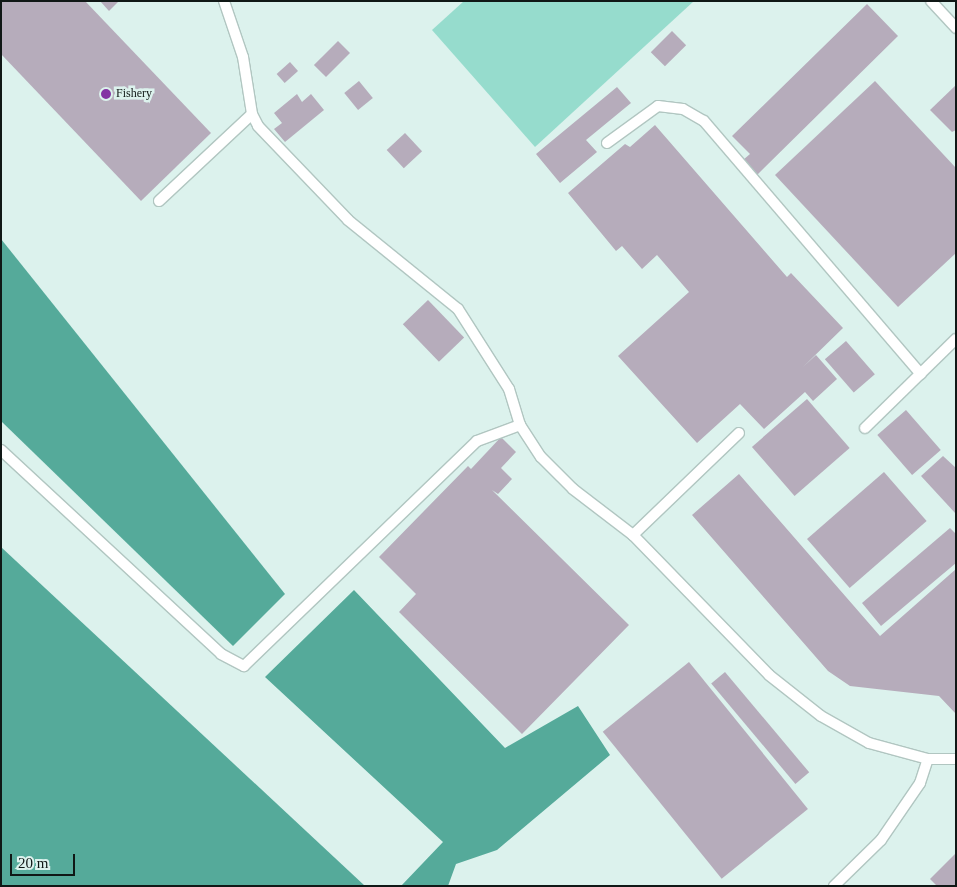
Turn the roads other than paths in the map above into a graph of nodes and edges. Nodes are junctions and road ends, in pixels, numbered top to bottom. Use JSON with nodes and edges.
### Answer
{"nodes":[{"id":1,"x":224,"y":1,"type":"edge"},
{"id":2,"x":931,"y":1,"type":"edge"},
{"id":3,"x":956,"y":28,"type":"edge"},
{"id":4,"x":252,"y":114,"type":"junction"},
{"id":5,"x":607,"y":143,"type":"dead end"},
{"id":6,"x":159,"y":201,"type":"dead end"},
{"id":7,"x":956,"y":339,"type":"edge"},
{"id":8,"x":921,"y":374,"type":"junction"},
{"id":9,"x":520,"y":425,"type":"junction"},
{"id":10,"x":865,"y":428,"type":"dead end"},
{"id":11,"x":739,"y":433,"type":"dead end"},
{"id":12,"x":1,"y":450,"type":"edge"},
{"id":13,"x":634,"y":534,"type":"junction"},
{"id":14,"x":928,"y":759,"type":"junction"},
{"id":15,"x":956,"y":759,"type":"edge"},
{"id":16,"x":834,"y":886,"type":"edge"}],
"edges":[{"from":1,"to":4,"type":"lane"},
{"from":2,"to":3,"type":"lane"},
{"from":4,"to":6,"type":"lane"},
{"from":4,"to":9,"type":"lane"},
{"from":5,"to":8,"type":"lane"},
{"from":7,"to":8,"type":"lane"},
{"from":8,"to":10,"type":"lane"},
{"from":9,"to":12,"type":"lane"},
{"from":9,"to":13,"type":"lane"},
{"from":11,"to":13,"type":"lane"},
{"from":13,"to":14,"type":"lane"},
{"from":14,"to":15,"type":"lane"},
{"from":14,"to":16,"type":"lane"}]}
